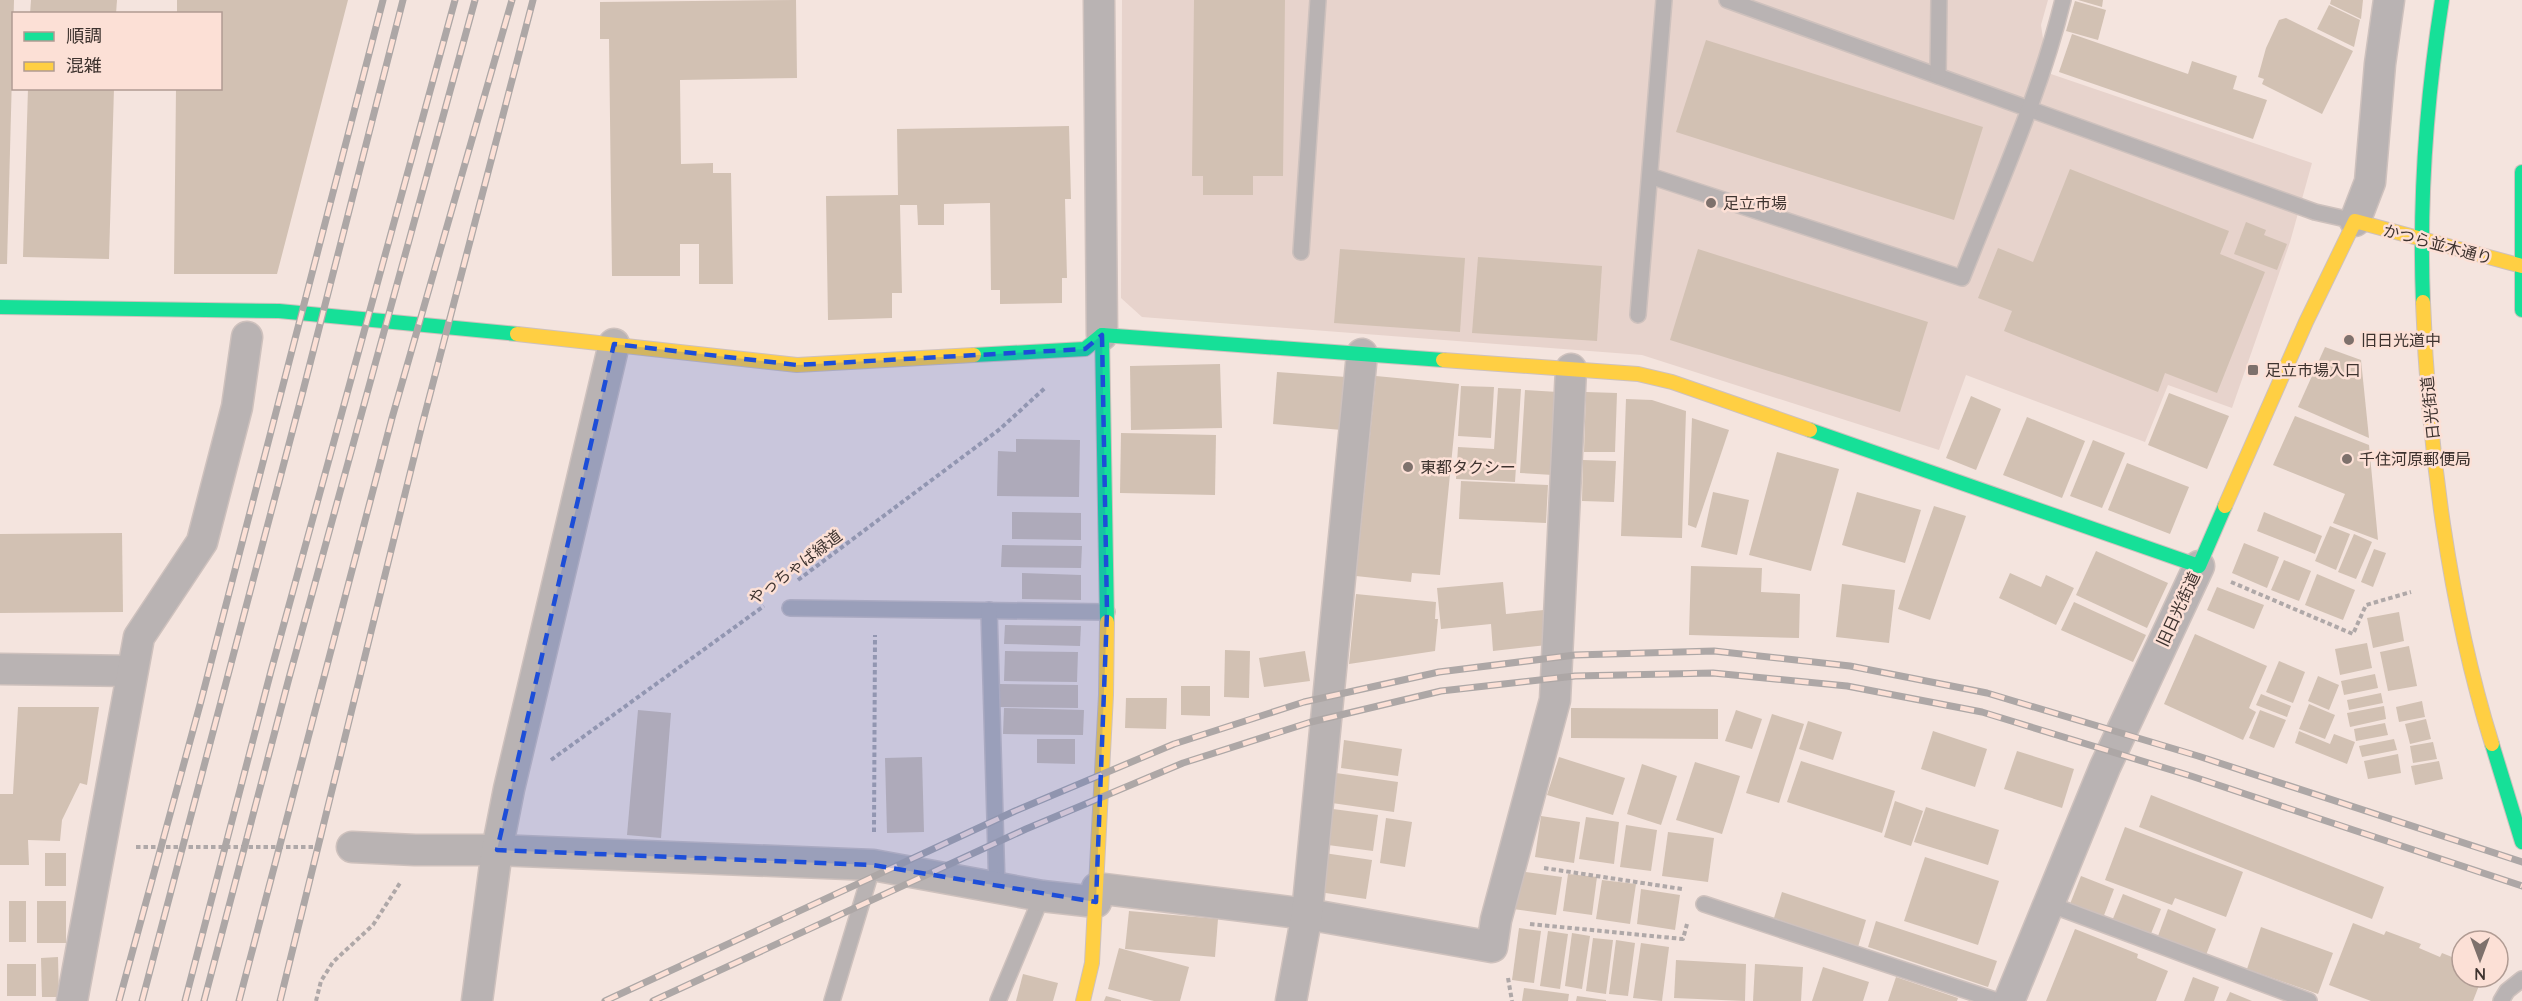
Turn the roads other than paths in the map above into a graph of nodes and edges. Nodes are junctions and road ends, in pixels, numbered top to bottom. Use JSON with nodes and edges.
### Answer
{"nodes":[{"id":1,"x":1099,"y":0,"type":"edge"},
{"id":2,"x":1318,"y":0,"type":"edge"},
{"id":3,"x":1664,"y":0,"type":"edge"},
{"id":4,"x":1727,"y":0,"type":"edge"},
{"id":5,"x":1939,"y":0,"type":"edge"},
{"id":6,"x":2063,"y":0,"type":"edge"},
{"id":7,"x":2389,"y":0,"type":"edge"},
{"id":8,"x":2442,"y":0,"type":"edge"},
{"id":9,"x":1938,"y":76,"type":"junction"},
{"id":10,"x":2029,"y":109,"type":"junction"},
{"id":11,"x":2522,"y":172,"type":"edge"},
{"id":12,"x":1650,"y":176,"type":"junction"},
{"id":13,"x":2355,"y":221,"type":"junction"},
{"id":14,"x":2421,"y":240,"type":"junction"},
{"id":15,"x":1301,"y":252,"type":"dead end"},
{"id":16,"x":2521,"y":266,"type":"edge"},
{"id":17,"x":0,"y":307,"type":"edge"},
{"id":18,"x":2522,"y":310,"type":"edge"},
{"id":19,"x":1638,"y":315,"type":"dead end"},
{"id":20,"x":246,"y":337,"type":"dead end"},
{"id":21,"x":1093,"y":342,"type":"junction"},
{"id":22,"x":614,"y":344,"type":"junction"},
{"id":23,"x":1362,"y":354,"type":"junction"},
{"id":24,"x":1571,"y":369,"type":"junction"},
{"id":25,"x":2199,"y":566,"type":"junction"},
{"id":26,"x":790,"y":608,"type":"dead end"},
{"id":27,"x":989,"y":610,"type":"junction"},
{"id":28,"x":1107,"y":612,"type":"junction"},
{"id":29,"x":0,"y":669,"type":"edge"},
{"id":30,"x":132,"y":671,"type":"junction"},
{"id":31,"x":2522,"y":842,"type":"edge"},
{"id":32,"x":352,"y":847,"type":"road end"},
{"id":33,"x":497,"y":850,"type":"junction"},
{"id":34,"x":873,"y":866,"type":"junction"},
{"id":35,"x":997,"y":888,"type":"junction"},
{"id":36,"x":1096,"y":895,"type":"junction"},
{"id":37,"x":1042,"y":896,"type":"junction"},
{"id":38,"x":1699,"y":902,"type":"road end"},
{"id":39,"x":2049,"y":904,"type":"junction"},
{"id":40,"x":1307,"y":914,"type":"junction"},
{"id":41,"x":2522,"y":980,"type":"edge"},
{"id":42,"x":72,"y":1001,"type":"edge"},
{"id":43,"x":477,"y":1001,"type":"edge"},
{"id":44,"x":832,"y":1001,"type":"edge"},
{"id":45,"x":998,"y":1001,"type":"edge"},
{"id":46,"x":1083,"y":1001,"type":"edge"},
{"id":47,"x":1291,"y":1001,"type":"edge"},
{"id":48,"x":1998,"y":1001,"type":"edge"},
{"id":49,"x":2009,"y":1001,"type":"edge"},
{"id":50,"x":2309,"y":1001,"type":"edge"},
{"id":51,"x":2501,"y":1001,"type":"edge"}],
"edges":[{"from":1,"to":21,"type":"street"},
{"from":2,"to":15,"type":"lane"},
{"from":3,"to":12,"type":"lane"},
{"from":4,"to":9,"type":"lane"},
{"from":5,"to":9,"type":"lane"},
{"from":6,"to":10,"type":"lane"},
{"from":7,"to":13,"type":"street"},
{"from":8,"to":14,"type":"main road","name":"日光街道"},
{"from":9,"to":10,"type":"lane"},
{"from":10,"to":12,"type":"lane"},
{"from":10,"to":13,"type":"lane"},
{"from":11,"to":16,"type":"main road"},
{"from":12,"to":19,"type":"lane"},
{"from":13,"to":14,"type":"main road","name":"かつら並木通り"},
{"from":13,"to":25,"type":"main road","name":"旧日光街道"},
{"from":14,"to":16,"type":"main road","name":"かつら並木通り"},
{"from":14,"to":31,"type":"main road","name":"日光街道"},
{"from":16,"to":18,"type":"main road"},
{"from":17,"to":22,"type":"main road"},
{"from":20,"to":30,"type":"street"},
{"from":21,"to":22,"type":"main road"},
{"from":21,"to":23,"type":"main road"},
{"from":21,"to":28,"type":"main road"},
{"from":22,"to":33,"type":"street"},
{"from":23,"to":24,"type":"main road"},
{"from":23,"to":40,"type":"street"},
{"from":24,"to":25,"type":"main road"},
{"from":24,"to":40,"type":"street"},
{"from":25,"to":39,"type":"street","name":"旧日光街道"},
{"from":26,"to":27,"type":"lane"},
{"from":27,"to":28,"type":"lane"},
{"from":27,"to":35,"type":"lane"},
{"from":28,"to":36,"type":"main road"},
{"from":29,"to":30,"type":"street"},
{"from":30,"to":42,"type":"street"},
{"from":32,"to":33,"type":"street"},
{"from":33,"to":34,"type":"street"},
{"from":33,"to":43,"type":"street"},
{"from":34,"to":35,"type":"street"},
{"from":34,"to":44,"type":"lane"},
{"from":35,"to":37,"type":"street"},
{"from":36,"to":37,"type":"street"},
{"from":36,"to":40,"type":"street"},
{"from":36,"to":46,"type":"main road"},
{"from":37,"to":45,"type":"lane"},
{"from":38,"to":48,"type":"lane"},
{"from":39,"to":49,"type":"street","name":"旧日光街道"},
{"from":39,"to":50,"type":"lane"},
{"from":40,"to":47,"type":"street"},
{"from":41,"to":51,"type":"lane"}]}
